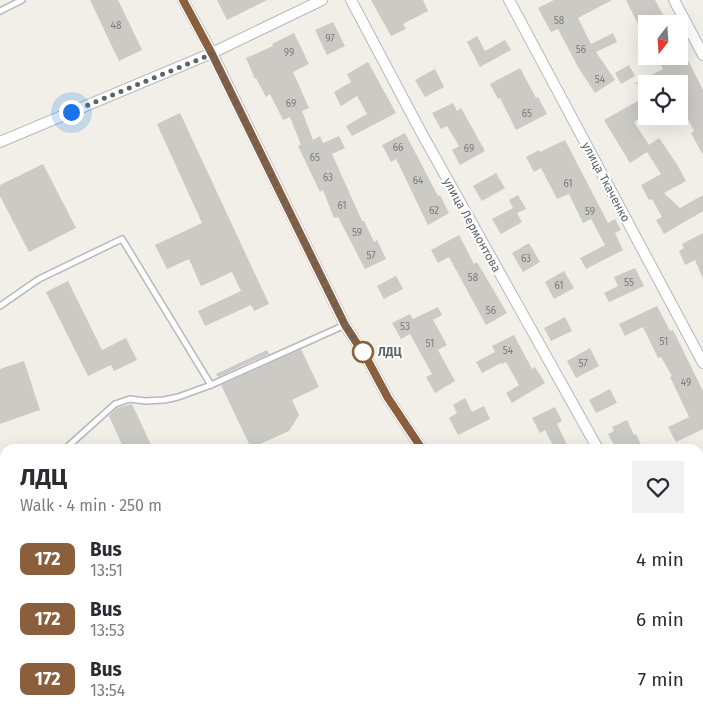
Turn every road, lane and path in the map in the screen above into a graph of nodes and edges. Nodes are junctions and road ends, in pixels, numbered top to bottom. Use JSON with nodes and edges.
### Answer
{"nodes":[{"id":1,"x":22,"y":0,"type":"edge"},
{"id":2,"x":183,"y":0,"type":"edge"},
{"id":3,"x":322,"y":0,"type":"edge"},
{"id":4,"x":351,"y":0,"type":"edge"},
{"id":5,"x":509,"y":0,"type":"edge"},
{"id":6,"x":674,"y":0,"type":"edge"},
{"id":7,"x":0,"y":11,"type":"edge"},
{"id":8,"x":212,"y":54,"type":"junction"},
{"id":9,"x":703,"y":55,"type":"edge"},
{"id":10,"x":0,"y":142,"type":"edge"},
{"id":11,"x":0,"y":306,"type":"edge"},
{"id":12,"x":345,"y":325,"type":"junction"},
{"id":13,"x":703,"y":363,"type":"edge"},
{"id":14,"x":211,"y":385,"type":"junction"},
{"id":15,"x":71,"y":444,"type":"edge"},
{"id":16,"x":419,"y":444,"type":"edge"},
{"id":17,"x":595,"y":444,"type":"edge"}],
"edges":[{"from":1,"to":7,"type":"lane"},
{"from":2,"to":8,"type":"street"},
{"from":3,"to":8,"type":"street"},
{"from":4,"to":17,"type":"street","name":"улица Лермонтова"},
{"from":5,"to":13,"type":"street","name":"улица Ткаченко"},
{"from":6,"to":9,"type":"street"},
{"from":8,"to":10,"type":"street"},
{"from":8,"to":12,"type":"street"},
{"from":11,"to":14,"type":"lane"},
{"from":12,"to":14,"type":"lane"},
{"from":12,"to":16,"type":"street"},
{"from":14,"to":15,"type":"lane"}]}
